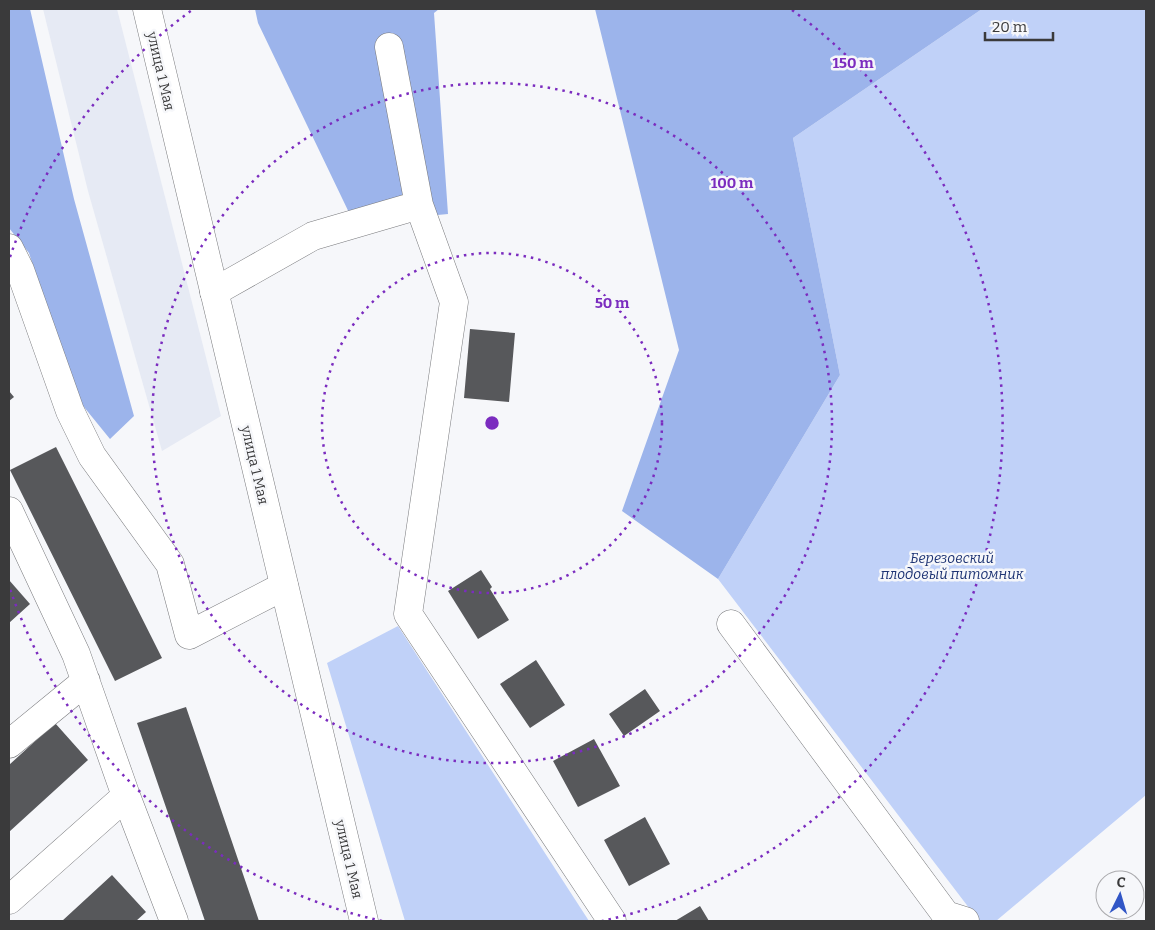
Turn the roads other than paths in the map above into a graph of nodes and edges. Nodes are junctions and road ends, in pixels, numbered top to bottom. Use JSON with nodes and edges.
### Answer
{"nodes":[{"id":1,"x":147,"y":9,"type":"edge"},
{"id":2,"x":389,"y":47,"type":"dead end"},
{"id":3,"x":419,"y":205,"type":"junction"},
{"id":4,"x":9,"y":248,"type":"edge"},
{"id":5,"x":214,"y":292,"type":"junction"},
{"id":6,"x":9,"y":511,"type":"edge"},
{"id":7,"x":15,"y":543,"type":"edge"},
{"id":8,"x":284,"y":586,"type":"junction"},
{"id":9,"x":731,"y":624,"type":"dead end"},
{"id":10,"x":86,"y":681,"type":"junction"},
{"id":11,"x":9,"y":744,"type":"edge"},
{"id":12,"x":126,"y":796,"type":"junction"},
{"id":13,"x":9,"y":900,"type":"edge"},
{"id":14,"x":174,"y":921,"type":"edge"},
{"id":15,"x":364,"y":921,"type":"edge"},
{"id":16,"x":612,"y":921,"type":"edge"},
{"id":17,"x":965,"y":921,"type":"edge"}],
"edges":[{"from":1,"to":5,"type":"street","name":"улица 1 Мая"},
{"from":2,"to":3,"type":"street"},
{"from":3,"to":5,"type":"street"},
{"from":3,"to":16,"type":"street"},
{"from":4,"to":8,"type":"street"},
{"from":5,"to":8,"type":"street","name":"улица 1 Мая"},
{"from":6,"to":7,"type":"street"},
{"from":7,"to":10,"type":"street"},
{"from":8,"to":15,"type":"street","name":"улица 1 Мая"},
{"from":9,"to":17,"type":"street"},
{"from":10,"to":11,"type":"street"},
{"from":10,"to":12,"type":"street"},
{"from":12,"to":13,"type":"street"},
{"from":12,"to":14,"type":"street"}]}
